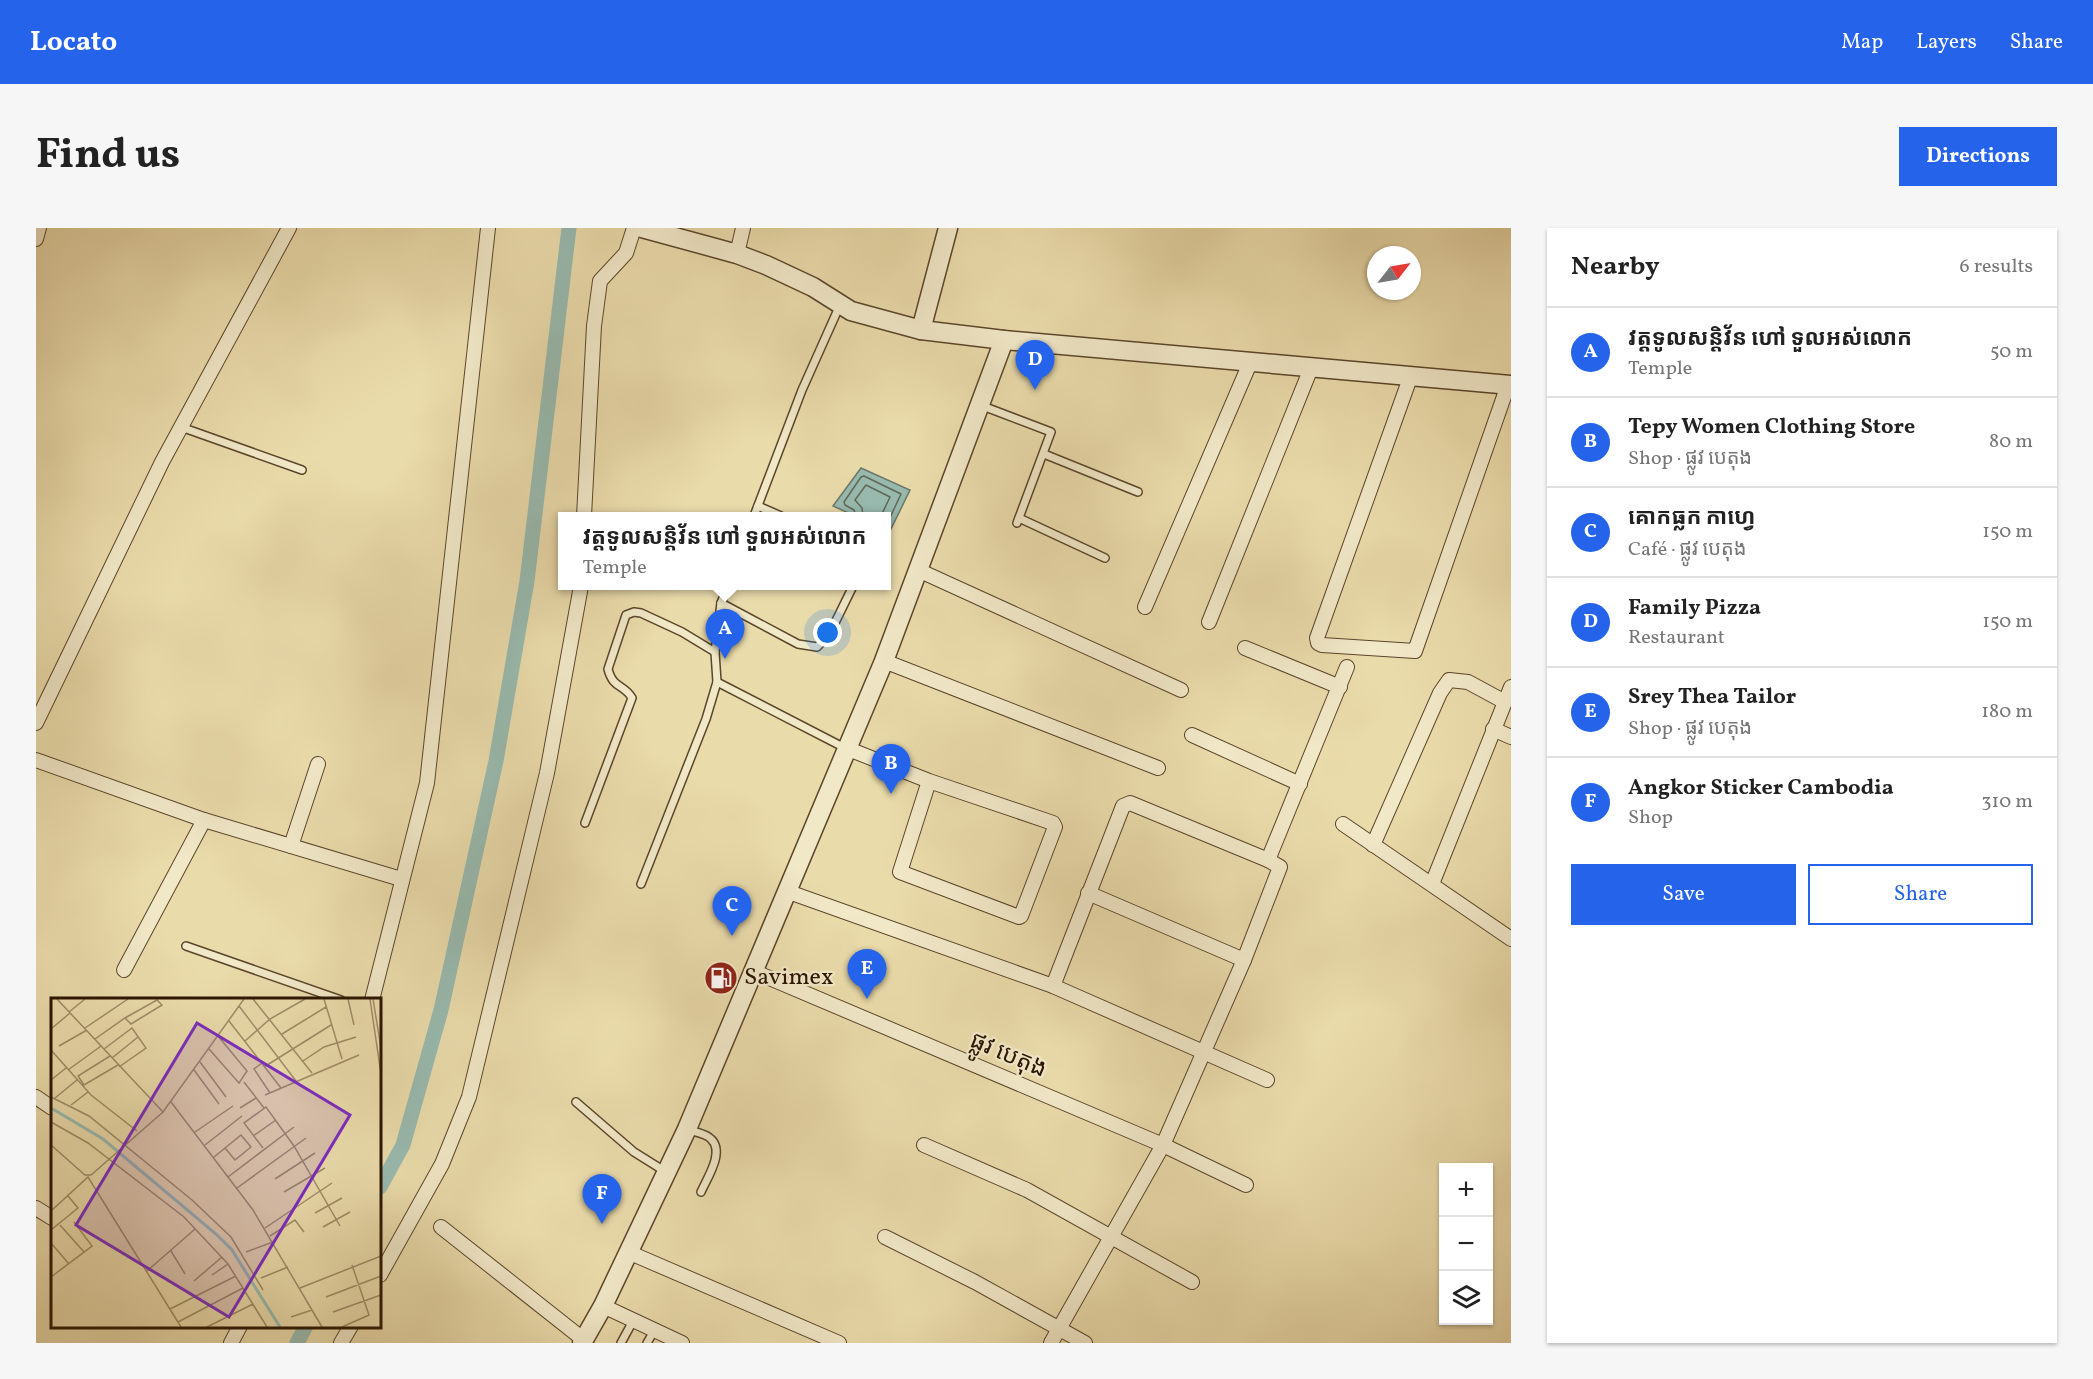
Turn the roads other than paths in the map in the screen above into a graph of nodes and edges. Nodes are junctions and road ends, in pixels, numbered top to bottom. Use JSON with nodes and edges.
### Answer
{"nodes":[{"id":1,"x":39,"y":228,"type":"edge"},
{"id":2,"x":289,"y":228,"type":"edge"},
{"id":3,"x":488,"y":228,"type":"edge"},
{"id":4,"x":634,"y":228,"type":"edge"},
{"id":5,"x":642,"y":228,"type":"edge"},
{"id":6,"x":743,"y":228,"type":"edge"},
{"id":7,"x":948,"y":228,"type":"edge"},
{"id":8,"x":36,"y":239,"type":"edge"},
{"id":9,"x":737,"y":254,"type":"junction"},
{"id":10,"x":840,"y":305,"type":"junction"},
{"id":11,"x":921,"y":330,"type":"junction"},
{"id":12,"x":1004,"y":340,"type":"junction"},
{"id":13,"x":1250,"y":363,"type":"junction"},
{"id":14,"x":1311,"y":368,"type":"junction"},
{"id":15,"x":1410,"y":378,"type":"junction"},
{"id":16,"x":1510,"y":385,"type":"edge"},
{"id":17,"x":980,"y":405,"type":"junction"},
{"id":18,"x":181,"y":427,"type":"junction"},
{"id":19,"x":1044,"y":454,"type":"junction"},
{"id":20,"x":302,"y":470,"type":"dead end"},
{"id":21,"x":1138,"y":492,"type":"dead end"},
{"id":22,"x":758,"y":506,"type":"junction"},
{"id":23,"x":584,"y":512,"type":"edge"},
{"id":24,"x":756,"y":512,"type":"edge"},
{"id":25,"x":772,"y":512,"type":"edge"},
{"id":26,"x":1106,"y":558,"type":"dead end"},
{"id":27,"x":918,"y":570,"type":"junction"},
{"id":28,"x":580,"y":590,"type":"edge"},
{"id":29,"x":726,"y":590,"type":"edge"},
{"id":30,"x":851,"y":590,"type":"edge"},
{"id":31,"x":721,"y":603,"type":"junction"},
{"id":32,"x":1146,"y":608,"type":"dead end"},
{"id":33,"x":1209,"y":622,"type":"dead end"},
{"id":34,"x":1245,"y":648,"type":"dead end"},
{"id":35,"x":716,"y":652,"type":"junction"},
{"id":36,"x":884,"y":661,"type":"junction"},
{"id":37,"x":1347,"y":667,"type":"dead end"},
{"id":38,"x":717,"y":682,"type":"junction"},
{"id":39,"x":1340,"y":687,"type":"junction"},
{"id":40,"x":1511,"y":687,"type":"edge"},
{"id":41,"x":1181,"y":690,"type":"dead end"},
{"id":42,"x":1505,"y":702,"type":"junction"},
{"id":43,"x":36,"y":723,"type":"edge"},
{"id":44,"x":1493,"y":729,"type":"junction"},
{"id":45,"x":1192,"y":735,"type":"dead end"},
{"id":46,"x":1511,"y":737,"type":"edge"},
{"id":47,"x":846,"y":748,"type":"junction"},
{"id":48,"x":36,"y":760,"type":"edge"},
{"id":49,"x":318,"y":764,"type":"dead end"},
{"id":50,"x":1158,"y":768,"type":"dead end"},
{"id":51,"x":928,"y":781,"type":"junction"},
{"id":52,"x":1300,"y":784,"type":"junction"},
{"id":53,"x":204,"y":820,"type":"junction"},
{"id":54,"x":585,"y":823,"type":"dead end"},
{"id":55,"x":1343,"y":824,"type":"dead end"},
{"id":56,"x":1373,"y":845,"type":"junction"},
{"id":57,"x":291,"y":846,"type":"junction"},
{"id":58,"x":1269,"y":860,"type":"junction"},
{"id":59,"x":401,"y":879,"type":"junction"},
{"id":60,"x":641,"y":884,"type":"dead end"},
{"id":61,"x":1432,"y":884,"type":"junction"},
{"id":62,"x":786,"y":891,"type":"junction"},
{"id":63,"x":1088,"y":893,"type":"junction"},
{"id":64,"x":1511,"y":939,"type":"edge"},
{"id":65,"x":186,"y":946,"type":"dead end"},
{"id":66,"x":1244,"y":960,"type":"junction"},
{"id":67,"x":124,"y":970,"type":"dead end"},
{"id":68,"x":753,"y":971,"type":"junction"},
{"id":69,"x":1053,"y":986,"type":"junction"},
{"id":70,"x":338,"y":998,"type":"edge"},
{"id":71,"x":372,"y":998,"type":"edge"},
{"id":72,"x":1204,"y":1052,"type":"junction"},
{"id":73,"x":1267,"y":1080,"type":"dead end"},
{"id":74,"x":36,"y":1097,"type":"edge"},
{"id":75,"x":576,"y":1102,"type":"dead end"},
{"id":76,"x":51,"y":1107,"type":"edge"},
{"id":77,"x":687,"y":1128,"type":"junction"},
{"id":78,"x":924,"y":1145,"type":"dead end"},
{"id":79,"x":1163,"y":1145,"type":"junction"},
{"id":80,"x":666,"y":1173,"type":"junction"},
{"id":81,"x":1246,"y":1185,"type":"dead end"},
{"id":82,"x":701,"y":1192,"type":"dead end"},
{"id":83,"x":36,"y":1208,"type":"edge"},
{"id":84,"x":51,"y":1217,"type":"edge"},
{"id":85,"x":441,"y":1227,"type":"dead end"},
{"id":86,"x":885,"y":1237,"type":"dead end"},
{"id":87,"x":1110,"y":1237,"type":"junction"},
{"id":88,"x":628,"y":1252,"type":"junction"},
{"id":89,"x":381,"y":1273,"type":"edge"},
{"id":90,"x":1192,"y":1282,"type":"dead end"},
{"id":91,"x":603,"y":1306,"type":"junction"},
{"id":92,"x":633,"y":1322,"type":"junction"},
{"id":93,"x":350,"y":1328,"type":"edge"},
{"id":94,"x":1059,"y":1329,"type":"junction"},
{"id":95,"x":651,"y":1337,"type":"edge"},
{"id":96,"x":583,"y":1342,"type":"edge"},
{"id":97,"x":341,"y":1343,"type":"edge"},
{"id":98,"x":621,"y":1343,"type":"edge"},
{"id":99,"x":682,"y":1343,"type":"edge"},
{"id":100,"x":839,"y":1343,"type":"edge"},
{"id":101,"x":1051,"y":1343,"type":"edge"},
{"id":102,"x":1085,"y":1343,"type":"edge"}],
"edges":[{"from":1,"to":8,"type":"street"},
{"from":2,"to":18,"type":"street"},
{"from":3,"to":59,"type":"street"},
{"from":4,"to":23,"type":"street"},
{"from":5,"to":9,"type":"street"},
{"from":6,"to":9,"type":"street"},
{"from":7,"to":11,"type":"street"},
{"from":9,"to":10,"type":"street"},
{"from":10,"to":11,"type":"street"},
{"from":10,"to":22,"type":"lane"},
{"from":11,"to":12,"type":"street"},
{"from":12,"to":13,"type":"street"},
{"from":12,"to":17,"type":"street"},
{"from":13,"to":14,"type":"street"},
{"from":13,"to":32,"type":"street"},
{"from":14,"to":15,"type":"street"},
{"from":14,"to":33,"type":"street"},
{"from":15,"to":16,"type":"street"},
{"from":15,"to":16,"type":"street"},
{"from":17,"to":19,"type":"lane"},
{"from":17,"to":27,"type":"street"},
{"from":18,"to":20,"type":"lane"},
{"from":18,"to":43,"type":"street"},
{"from":19,"to":21,"type":"lane"},
{"from":19,"to":26,"type":"lane"},
{"from":22,"to":24,"type":"lane"},
{"from":22,"to":25,"type":"lane"},
{"from":27,"to":36,"type":"street"},
{"from":27,"to":41,"type":"street"},
{"from":28,"to":89,"type":"street"},
{"from":29,"to":31,"type":"lane"},
{"from":30,"to":31,"type":"lane"},
{"from":31,"to":35,"type":"lane"},
{"from":34,"to":39,"type":"street"},
{"from":35,"to":38,"type":"lane"},
{"from":35,"to":54,"type":"lane"},
{"from":36,"to":47,"type":"street"},
{"from":36,"to":50,"type":"street"},
{"from":37,"to":39,"type":"street"},
{"from":38,"to":47,"type":"lane"},
{"from":38,"to":60,"type":"lane"},
{"from":39,"to":52,"type":"street"},
{"from":40,"to":42,"type":"street"},
{"from":42,"to":44,"type":"street"},
{"from":42,"to":56,"type":"street"},
{"from":44,"to":46,"type":"street"},
{"from":44,"to":61,"type":"street"},
{"from":45,"to":52,"type":"street"},
{"from":47,"to":51,"type":"street"},
{"from":47,"to":62,"type":"street"},
{"from":48,"to":53,"type":"street"},
{"from":49,"to":57,"type":"street"},
{"from":51,"to":51,"type":"street"},
{"from":52,"to":58,"type":"street"},
{"from":53,"to":57,"type":"street"},
{"from":53,"to":67,"type":"street"},
{"from":55,"to":56,"type":"street"},
{"from":56,"to":61,"type":"street"},
{"from":57,"to":59,"type":"street"},
{"from":58,"to":63,"type":"street"},
{"from":58,"to":66,"type":"street"},
{"from":59,"to":71,"type":"street"},
{"from":61,"to":64,"type":"street"},
{"from":62,"to":68,"type":"street"},
{"from":62,"to":69,"type":"street"},
{"from":63,"to":66,"type":"street"},
{"from":63,"to":69,"type":"street"},
{"from":65,"to":70,"type":"lane"},
{"from":66,"to":72,"type":"street"},
{"from":68,"to":77,"type":"street"},
{"from":68,"to":79,"type":"street","name":"ផ្លូវ បេតុង"},
{"from":69,"to":72,"type":"street"},
{"from":72,"to":73,"type":"street"},
{"from":72,"to":79,"type":"street"},
{"from":74,"to":76,"type":"street"},
{"from":75,"to":80,"type":"lane"},
{"from":77,"to":80,"type":"street"},
{"from":77,"to":82,"type":"lane"},
{"from":78,"to":87,"type":"street"},
{"from":79,"to":81,"type":"street","name":"ផ្លូវ បេតុង"},
{"from":79,"to":87,"type":"street"},
{"from":80,"to":88,"type":"street"},
{"from":83,"to":84,"type":"street"},
{"from":85,"to":96,"type":"street"},
{"from":86,"to":94,"type":"street"},
{"from":87,"to":90,"type":"street"},
{"from":87,"to":94,"type":"street"},
{"from":88,"to":91,"type":"street"},
{"from":88,"to":100,"type":"street"},
{"from":91,"to":92,"type":"street"},
{"from":91,"to":96,"type":"street"},
{"from":92,"to":95,"type":"street"},
{"from":92,"to":98,"type":"lane"},
{"from":93,"to":97,"type":"street"},
{"from":94,"to":101,"type":"street"},
{"from":94,"to":102,"type":"street"},
{"from":95,"to":99,"type":"street"}]}
